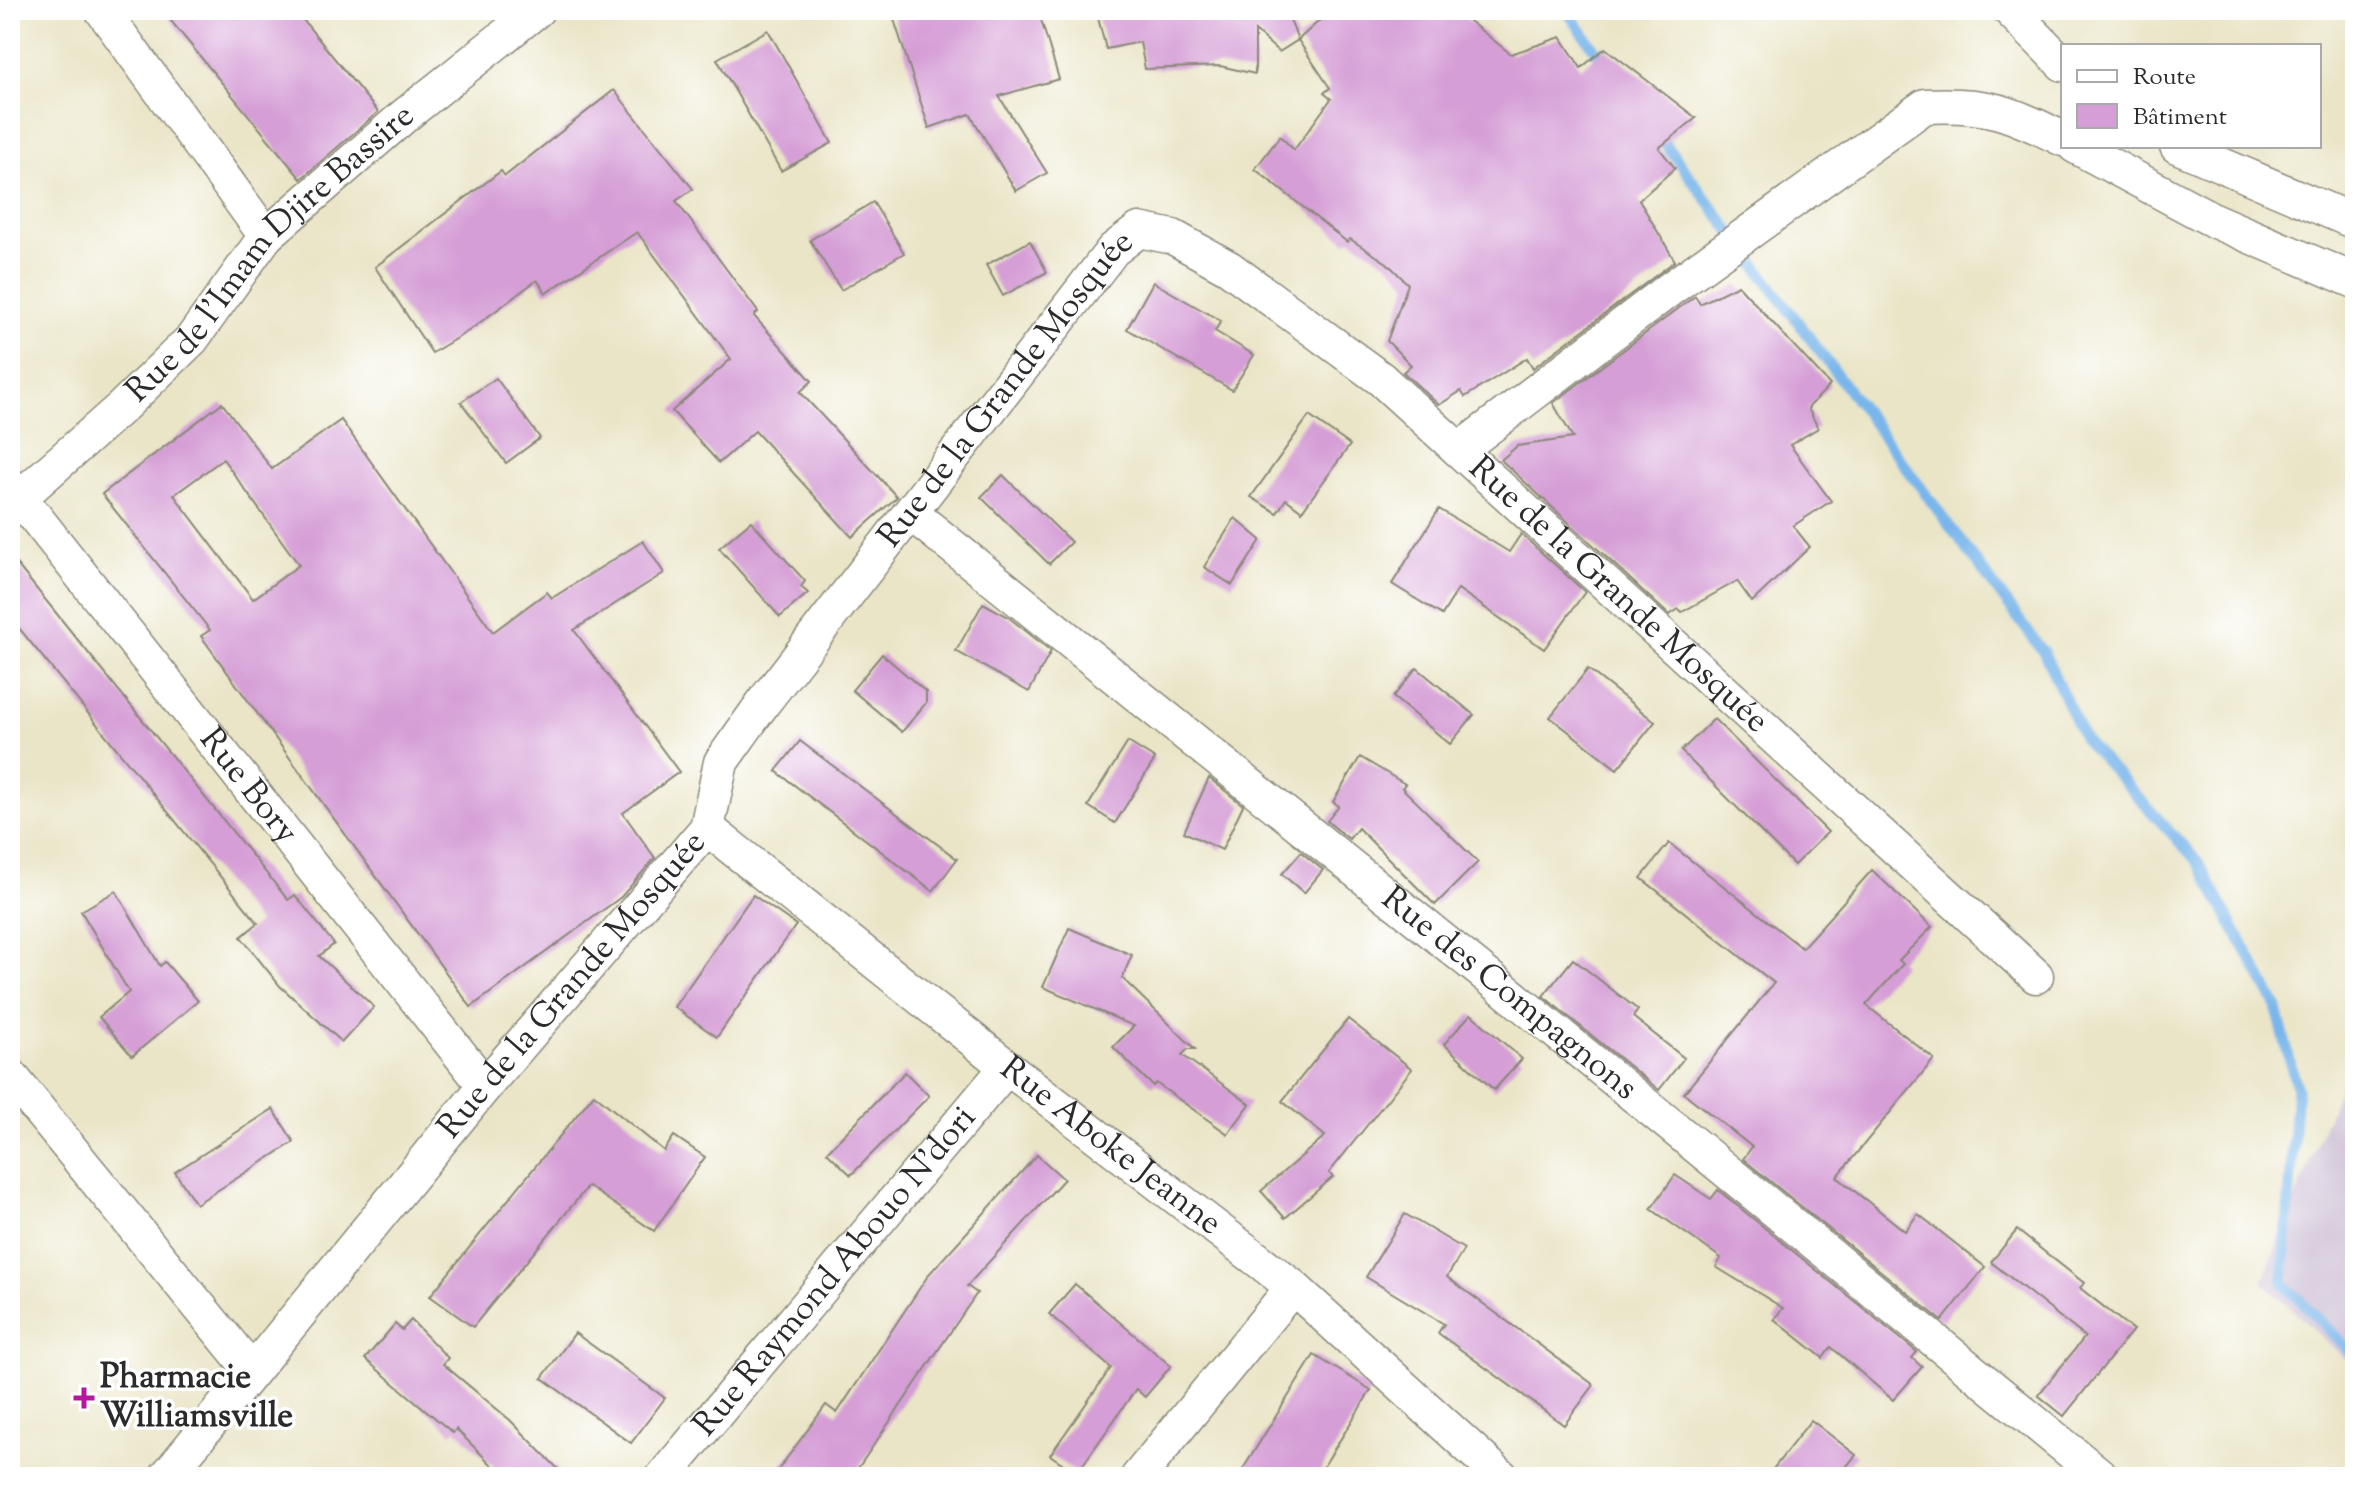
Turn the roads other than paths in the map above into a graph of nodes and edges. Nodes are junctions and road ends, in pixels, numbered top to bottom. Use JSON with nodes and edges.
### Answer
{"nodes":[{"id":1,"x":102,"y":10,"type":"edge"},
{"id":2,"x":537,"y":10,"type":"edge"},
{"id":3,"x":2010,"y":10,"type":"edge"},
{"id":4,"x":2061,"y":62,"type":"edge"},
{"id":5,"x":2061,"y":138,"type":"edge"},
{"id":6,"x":2079,"y":148,"type":"edge"},
{"id":7,"x":2182,"y":148,"type":"edge"},
{"id":8,"x":2355,"y":222,"type":"edge"},
{"id":9,"x":266,"y":236,"type":"junction"},
{"id":10,"x":2355,"y":281,"type":"edge"},
{"id":11,"x":1459,"y":450,"type":"junction"},
{"id":12,"x":13,"y":497,"type":"edge"},
{"id":13,"x":912,"y":514,"type":"junction"},
{"id":14,"x":707,"y":828,"type":"junction"},
{"id":15,"x":2036,"y":976,"type":"dead end"},
{"id":16,"x":1007,"y":1067,"type":"junction"},
{"id":17,"x":10,"y":1075,"type":"edge"},
{"id":18,"x":485,"y":1086,"type":"junction"},
{"id":19,"x":1293,"y":1287,"type":"junction"},
{"id":20,"x":252,"y":1371,"type":"junction"},
{"id":21,"x":2084,"y":1472,"type":"edge"},
{"id":22,"x":166,"y":1477,"type":"edge"},
{"id":23,"x":663,"y":1477,"type":"edge"},
{"id":24,"x":1138,"y":1477,"type":"edge"},
{"id":25,"x":1502,"y":1477,"type":"edge"}],
"edges":[{"from":1,"to":9,"type":"street"},
{"from":2,"to":9,"type":"street","name":"Rue de l'Imam Djire Bassire"},
{"from":3,"to":4,"type":"street"},
{"from":5,"to":11,"type":"street"},
{"from":6,"to":10,"type":"street"},
{"from":7,"to":8,"type":"street"},
{"from":9,"to":12,"type":"street","name":"Rue de l'Imam Djire Bassire"},
{"from":11,"to":13,"type":"street","name":"Rue de la Grande Mosquée"},
{"from":11,"to":15,"type":"street","name":"Rue de la Grande Mosquée"},
{"from":12,"to":18,"type":"street","name":"Rue Bory"},
{"from":13,"to":14,"type":"street","name":"Rue de la Grande Mosquée"},
{"from":13,"to":21,"type":"street","name":"Rue des Compagnons"},
{"from":14,"to":16,"type":"street","name":"Rue Aboke Jeanne"},
{"from":14,"to":18,"type":"street","name":"Rue de la Grande Mosquée"},
{"from":16,"to":19,"type":"street","name":"Rue Aboke Jeanne"},
{"from":16,"to":23,"type":"street","name":"Rue Raymond Abouo N'dori"},
{"from":17,"to":20,"type":"street"},
{"from":18,"to":20,"type":"street","name":"Rue de la Grande Mosquée"},
{"from":19,"to":24,"type":"street"},
{"from":19,"to":25,"type":"street","name":"Rue Aboke Jeanne"},
{"from":20,"to":22,"type":"street","name":"Rue de la Grande Mosquée"}]}
